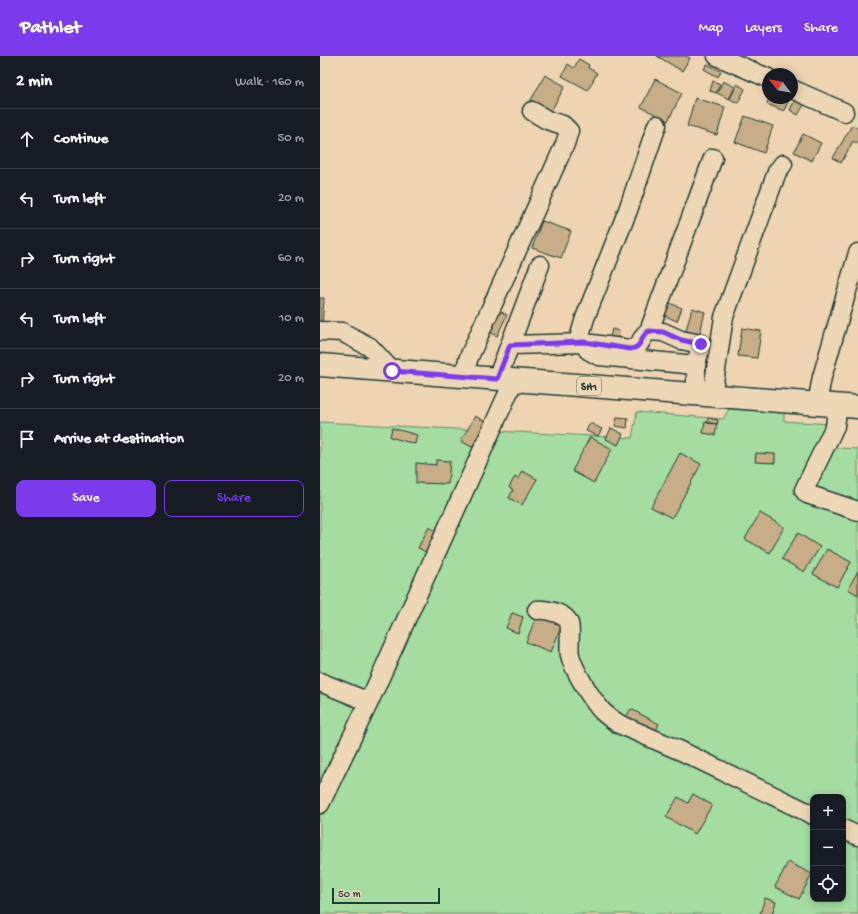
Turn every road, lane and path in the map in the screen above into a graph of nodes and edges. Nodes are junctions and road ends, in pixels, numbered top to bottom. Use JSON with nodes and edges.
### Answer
{"nodes":[{"id":1,"x":729,"y":58,"type":"edge"},
{"id":2,"x":762,"y":75,"type":"edge"},
{"id":3,"x":798,"y":92,"type":"edge"},
{"id":4,"x":532,"y":111,"type":"dead end"},
{"id":5,"x":844,"y":112,"type":"dead end"},
{"id":6,"x":656,"y":125,"type":"dead end"},
{"id":7,"x":713,"y":158,"type":"dead end"},
{"id":8,"x":783,"y":164,"type":"dead end"},
{"id":9,"x":858,"y":253,"type":"edge"},
{"id":10,"x":540,"y":266,"type":"dead end"},
{"id":11,"x":320,"y":331,"type":"edge"},
{"id":12,"x":649,"y":331,"type":"junction"},
{"id":13,"x":584,"y":342,"type":"junction"},
{"id":14,"x":510,"y":345,"type":"junction"},
{"id":15,"x":320,"y":365,"type":"edge"},
{"id":16,"x":696,"y":365,"type":"junction"},
{"id":17,"x":392,"y":371,"type":"junction"},
{"id":18,"x":463,"y":376,"type":"junction"},
{"id":19,"x":506,"y":380,"type":"junction"},
{"id":20,"x":704,"y":395,"type":"junction"},
{"id":21,"x":838,"y":405,"type":"edge"},
{"id":22,"x":858,"y":510,"type":"edge"},
{"id":23,"x":537,"y":610,"type":"dead end"},
{"id":24,"x":320,"y":682,"type":"edge"},
{"id":25,"x":369,"y":702,"type":"junction"},
{"id":26,"x":324,"y":785,"type":"edge"},
{"id":27,"x":320,"y":804,"type":"edge"},
{"id":28,"x":810,"y":814,"type":"edge"},
{"id":29,"x":845,"y":830,"type":"edge"},
{"id":30,"x":858,"y":836,"type":"edge"}],
"edges":[{"from":1,"to":2,"type":"street"},
{"from":3,"to":5,"type":"street"},
{"from":4,"to":18,"type":"street"},
{"from":6,"to":13,"type":"street"},
{"from":7,"to":12,"type":"street"},
{"from":8,"to":20,"type":"street"},
{"from":9,"to":21,"type":"street"},
{"from":10,"to":14,"type":"street"},
{"from":11,"to":17,"type":"street"},
{"from":12,"to":13,"type":"street"},
{"from":12,"to":16,"type":"street"},
{"from":13,"to":14,"type":"street"},
{"from":13,"to":16,"type":"street"},
{"from":14,"to":19,"type":"street"},
{"from":15,"to":17,"type":"main road","number":"SH1"},
{"from":16,"to":20,"type":"street"},
{"from":17,"to":18,"type":"main road","number":"SH1"},
{"from":18,"to":19,"type":"main road","number":"SH1"},
{"from":19,"to":20,"type":"main road","number":"SH1"},
{"from":19,"to":25,"type":"street"},
{"from":20,"to":21,"type":"main road","number":"SH1"},
{"from":21,"to":22,"type":"street"},
{"from":23,"to":28,"type":"street"},
{"from":24,"to":25,"type":"street"},
{"from":25,"to":26,"type":"street"},
{"from":26,"to":27,"type":"street"},
{"from":29,"to":30,"type":"street"}]}
